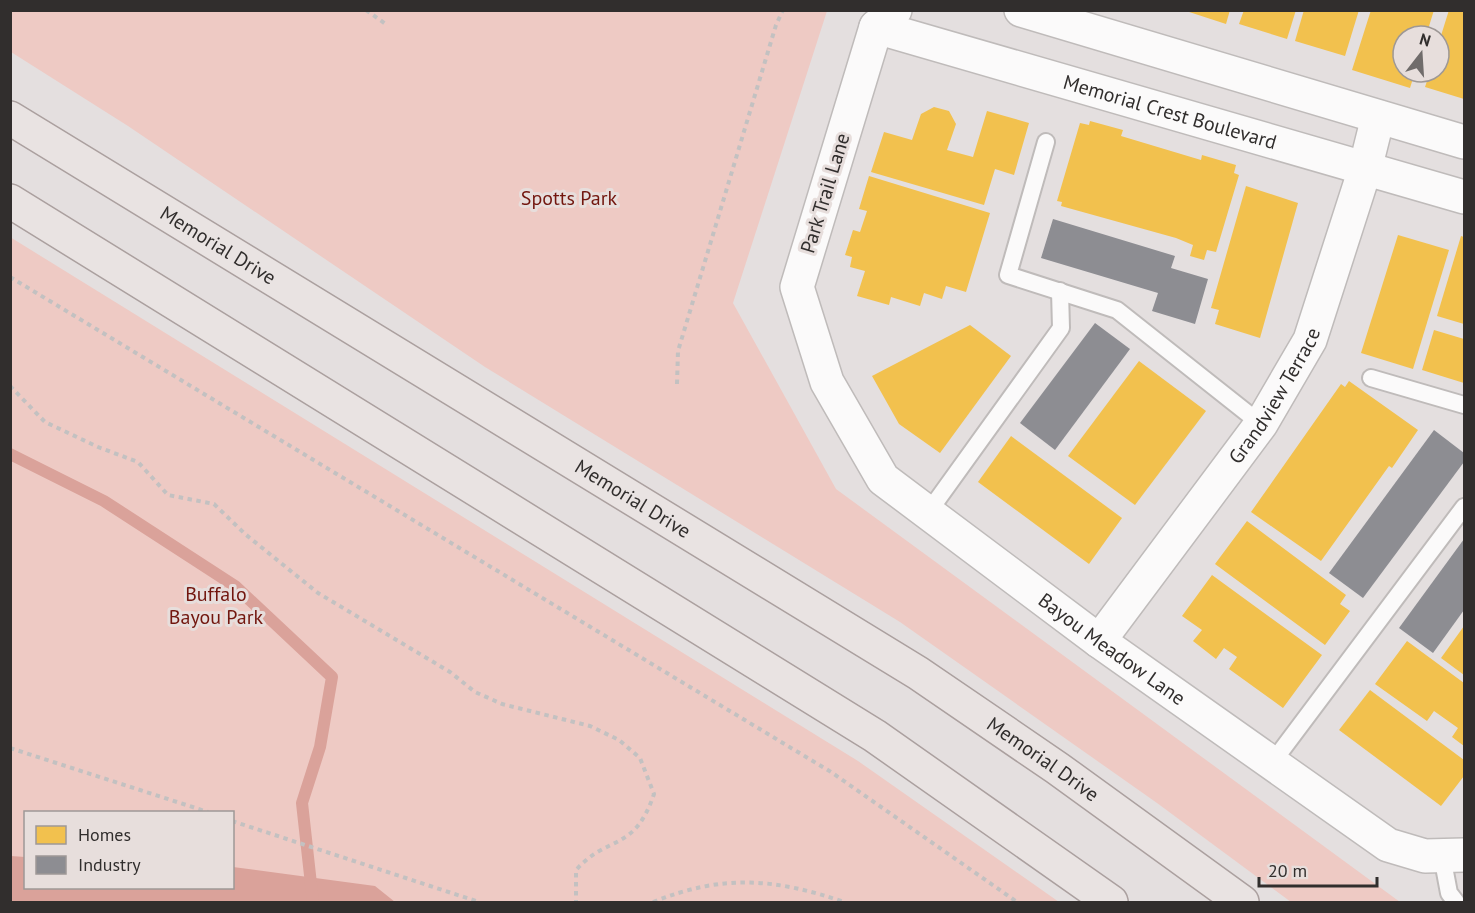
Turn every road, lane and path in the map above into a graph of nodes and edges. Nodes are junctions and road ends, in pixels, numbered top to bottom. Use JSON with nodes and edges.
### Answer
{"nodes":[{"id":1,"x":366,"y":10,"type":"edge"},
{"id":2,"x":783,"y":10,"type":"edge"},
{"id":3,"x":1021,"y":10,"type":"edge"},
{"id":4,"x":885,"y":19,"type":"edge"},
{"id":5,"x":387,"y":25,"type":"dead end"},
{"id":6,"x":10,"y":110,"type":"edge"},
{"id":7,"x":1378,"y":117,"type":"junction"},
{"id":8,"x":10,"y":118,"type":"edge"},
{"id":9,"x":41,"y":136,"type":"junction"},
{"id":10,"x":1047,"y":142,"type":"dead end"},
{"id":11,"x":1464,"y":142,"type":"edge"},
{"id":12,"x":1365,"y":169,"type":"junction"},
{"id":13,"x":1464,"y":196,"type":"edge"},
{"id":14,"x":10,"y":201,"type":"edge"},
{"id":15,"x":10,"y":277,"type":"edge"},
{"id":16,"x":1060,"y":291,"type":"junction"},
{"id":17,"x":1371,"y":378,"type":"dead end"},
{"id":18,"x":827,"y":382,"type":"joint"},
{"id":19,"x":677,"y":384,"type":"dead end"},
{"id":20,"x":10,"y":386,"type":"edge"},
{"id":21,"x":1464,"y":405,"type":"edge"},
{"id":22,"x":1262,"y":424,"type":"junction"},
{"id":23,"x":1464,"y":507,"type":"edge"},
{"id":24,"x":927,"y":513,"type":"junction"},
{"id":25,"x":1099,"y":641,"type":"junction"},
{"id":26,"x":10,"y":748,"type":"edge"},
{"id":27,"x":1272,"y":763,"type":"junction"},
{"id":28,"x":202,"y":811,"type":"edge"},
{"id":29,"x":234,"y":821,"type":"edge"},
{"id":30,"x":1453,"y":855,"type":"edge"},
{"id":31,"x":479,"y":903,"type":"edge"},
{"id":32,"x":576,"y":903,"type":"edge"},
{"id":33,"x":653,"y":903,"type":"edge"},
{"id":34,"x":844,"y":903,"type":"edge"},
{"id":35,"x":1017,"y":903,"type":"edge"},
{"id":36,"x":1111,"y":903,"type":"edge"},
{"id":37,"x":1242,"y":903,"type":"edge"},
{"id":38,"x":1456,"y":903,"type":"edge"}],
"edges":[{"from":1,"to":5,"type":"path"},
{"from":2,"to":19,"type":"path"},
{"from":3,"to":7,"type":"street"},
{"from":4,"to":12,"type":"street","name":"Memorial Crest Boulevard"},
{"from":4,"to":18,"type":"street","name":"Park Trail Lane"},
{"from":6,"to":9,"type":"main road"},
{"from":7,"to":11,"type":"street"},
{"from":7,"to":12,"type":"street","name":"Grandview Terrace"},
{"from":8,"to":9,"type":"main road","name":"Memorial Drive"},
{"from":9,"to":37,"type":"main road","name":"Memorial Drive"},
{"from":10,"to":16,"type":"lane"},
{"from":12,"to":13,"type":"street","name":"Memorial Crest Boulevard"},
{"from":12,"to":22,"type":"street","name":"Grandview Terrace"},
{"from":14,"to":36,"type":"main road"},
{"from":15,"to":35,"type":"path"},
{"from":16,"to":22,"type":"lane"},
{"from":16,"to":24,"type":"lane"},
{"from":17,"to":21,"type":"lane"},
{"from":18,"to":24,"type":"street","name":"Bayou Meadow Lane"},
{"from":20,"to":32,"type":"path"},
{"from":22,"to":25,"type":"street","name":"Grandview Terrace"},
{"from":23,"to":27,"type":"lane"},
{"from":24,"to":25,"type":"street","name":"Bayou Meadow Lane"},
{"from":25,"to":27,"type":"street","name":"Bayou Meadow Lane"},
{"from":26,"to":28,"type":"path"},
{"from":27,"to":30,"type":"street","name":"Bayou Meadow Lane"},
{"from":29,"to":31,"type":"path"},
{"from":30,"to":38,"type":"lane"},
{"from":33,"to":34,"type":"path"}]}
